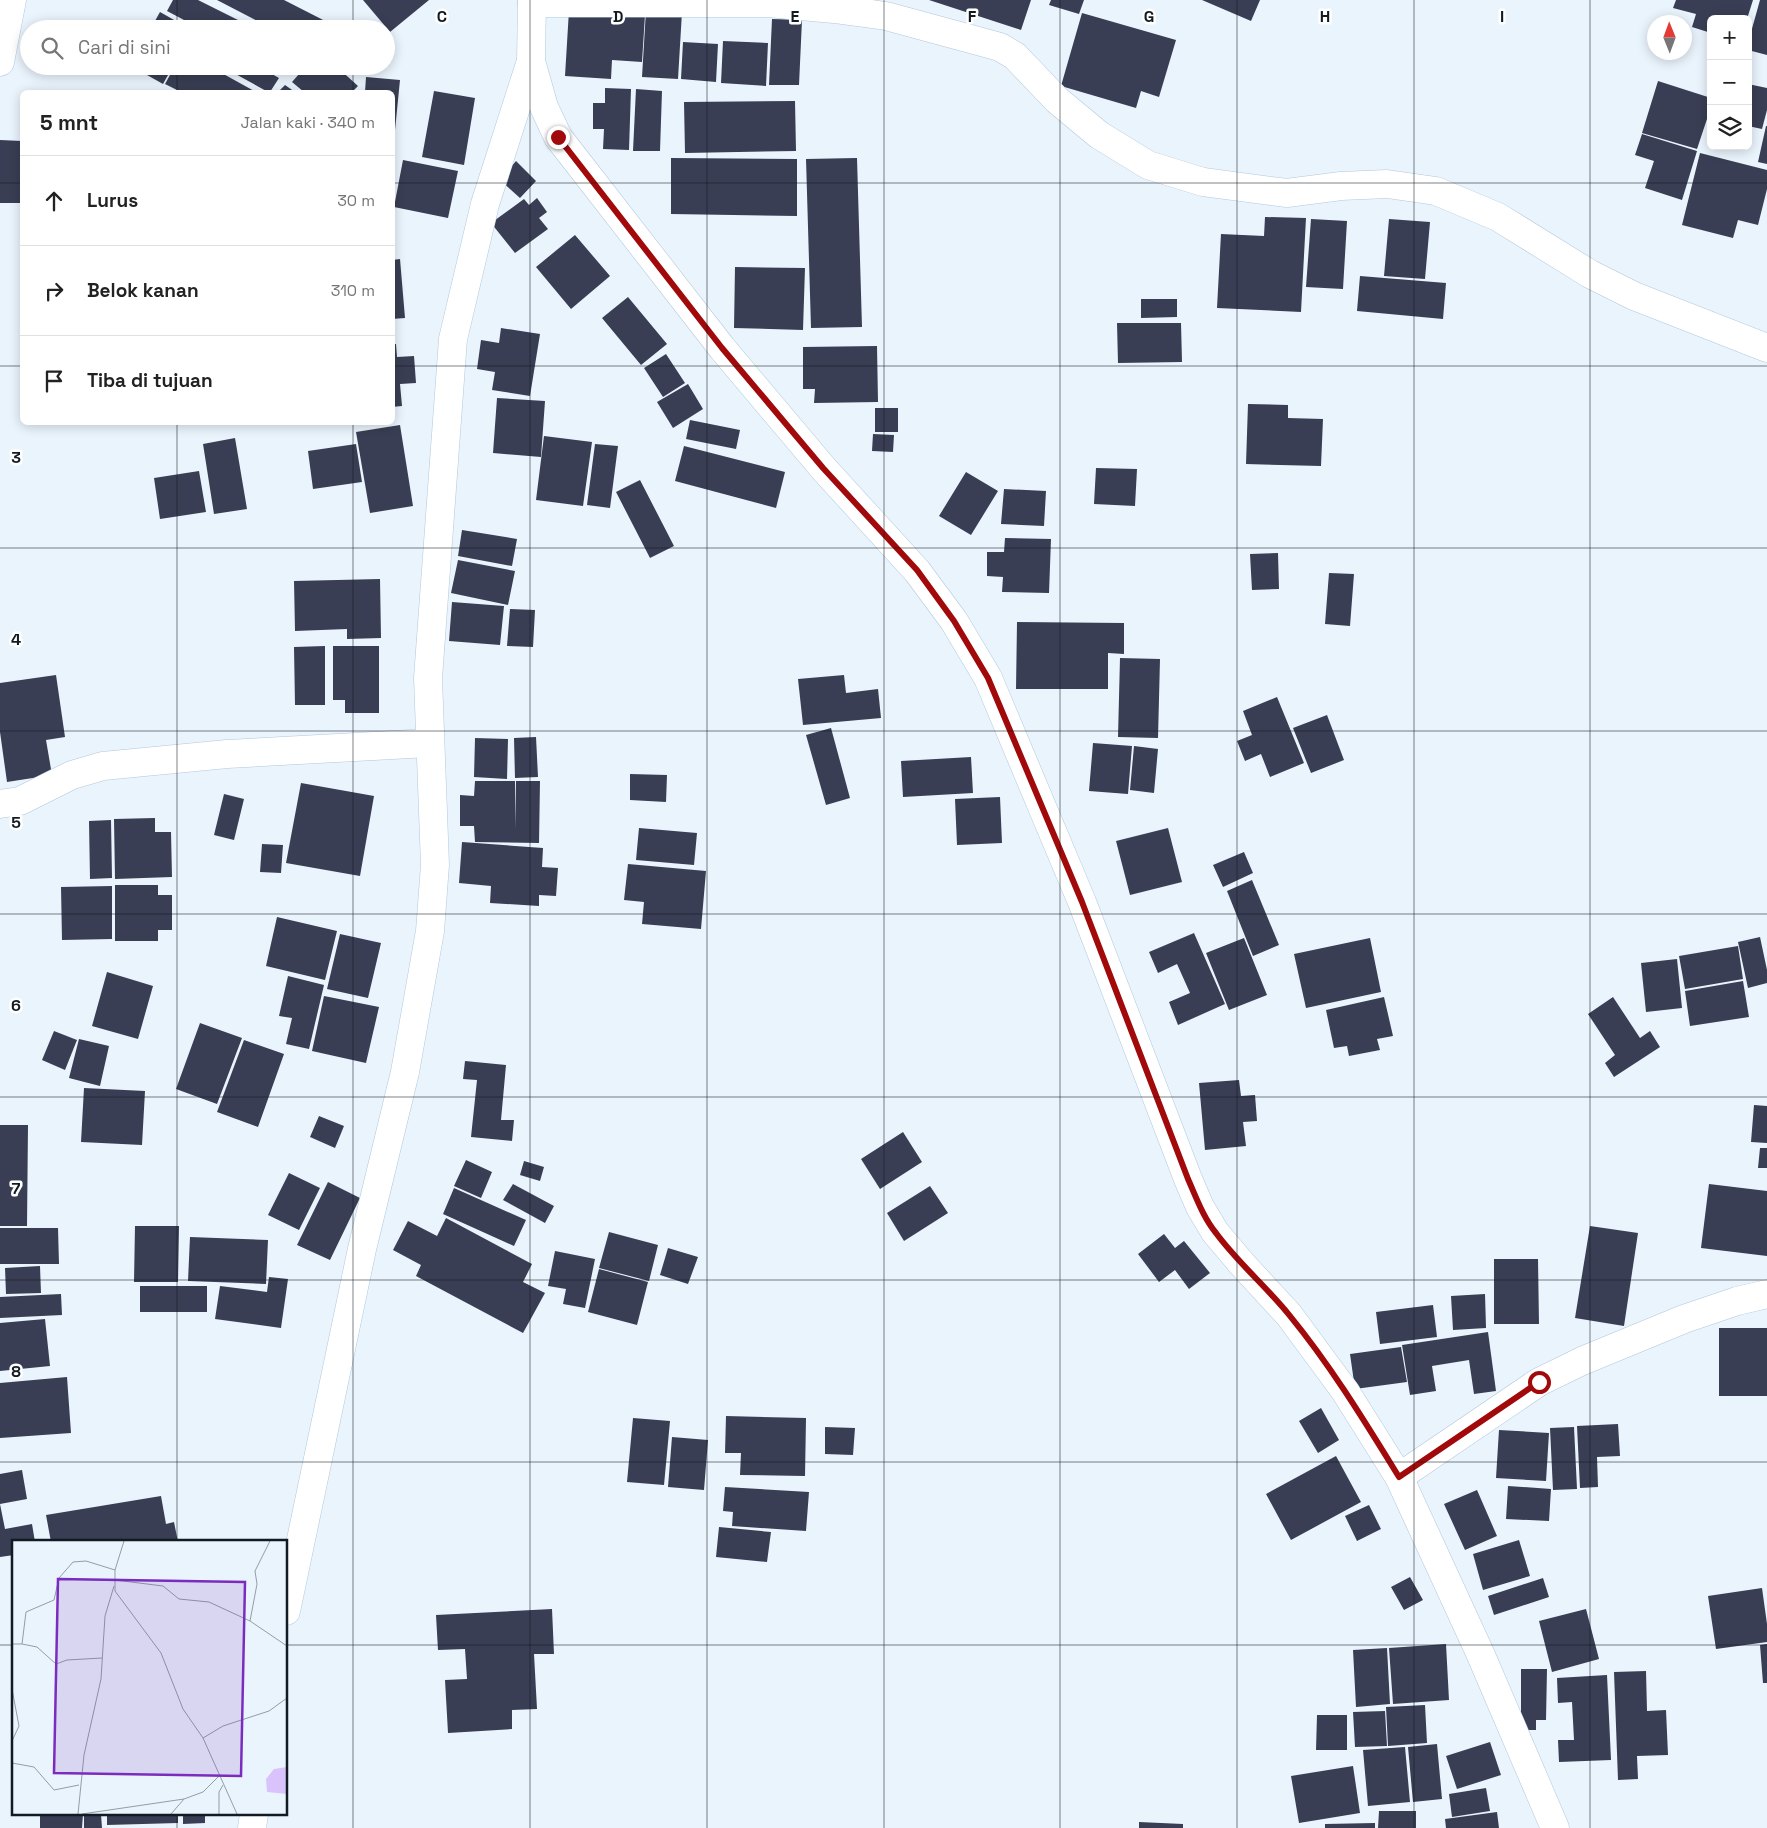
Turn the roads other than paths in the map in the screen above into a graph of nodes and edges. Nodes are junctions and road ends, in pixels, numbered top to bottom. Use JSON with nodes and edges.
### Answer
{"nodes":[{"id":1,"x":12,"y":0,"type":"edge"},
{"id":2,"x":532,"y":1,"type":"edge"},
{"id":3,"x":531,"y":61,"type":"junction"},
{"id":4,"x":0,"y":62,"type":"edge"},
{"id":5,"x":1767,"y":348,"type":"edge"},
{"id":6,"x":430,"y":743,"type":"junction"},
{"id":7,"x":0,"y":804,"type":"edge"},
{"id":8,"x":1767,"y":1294,"type":"edge"},
{"id":9,"x":1399,"y":1477,"type":"junction"},
{"id":10,"x":288,"y":1601,"type":"edge"},
{"id":11,"x":1554,"y":1828,"type":"edge"}],
"edges":[{"from":1,"to":4,"type":"street"},
{"from":2,"to":3,"type":"street"},
{"from":2,"to":5,"type":"street"},
{"from":3,"to":6,"type":"street"},
{"from":3,"to":9,"type":"street"},
{"from":6,"to":7,"type":"street"},
{"from":6,"to":10,"type":"street"},
{"from":8,"to":9,"type":"street"},
{"from":9,"to":11,"type":"street"}]}
